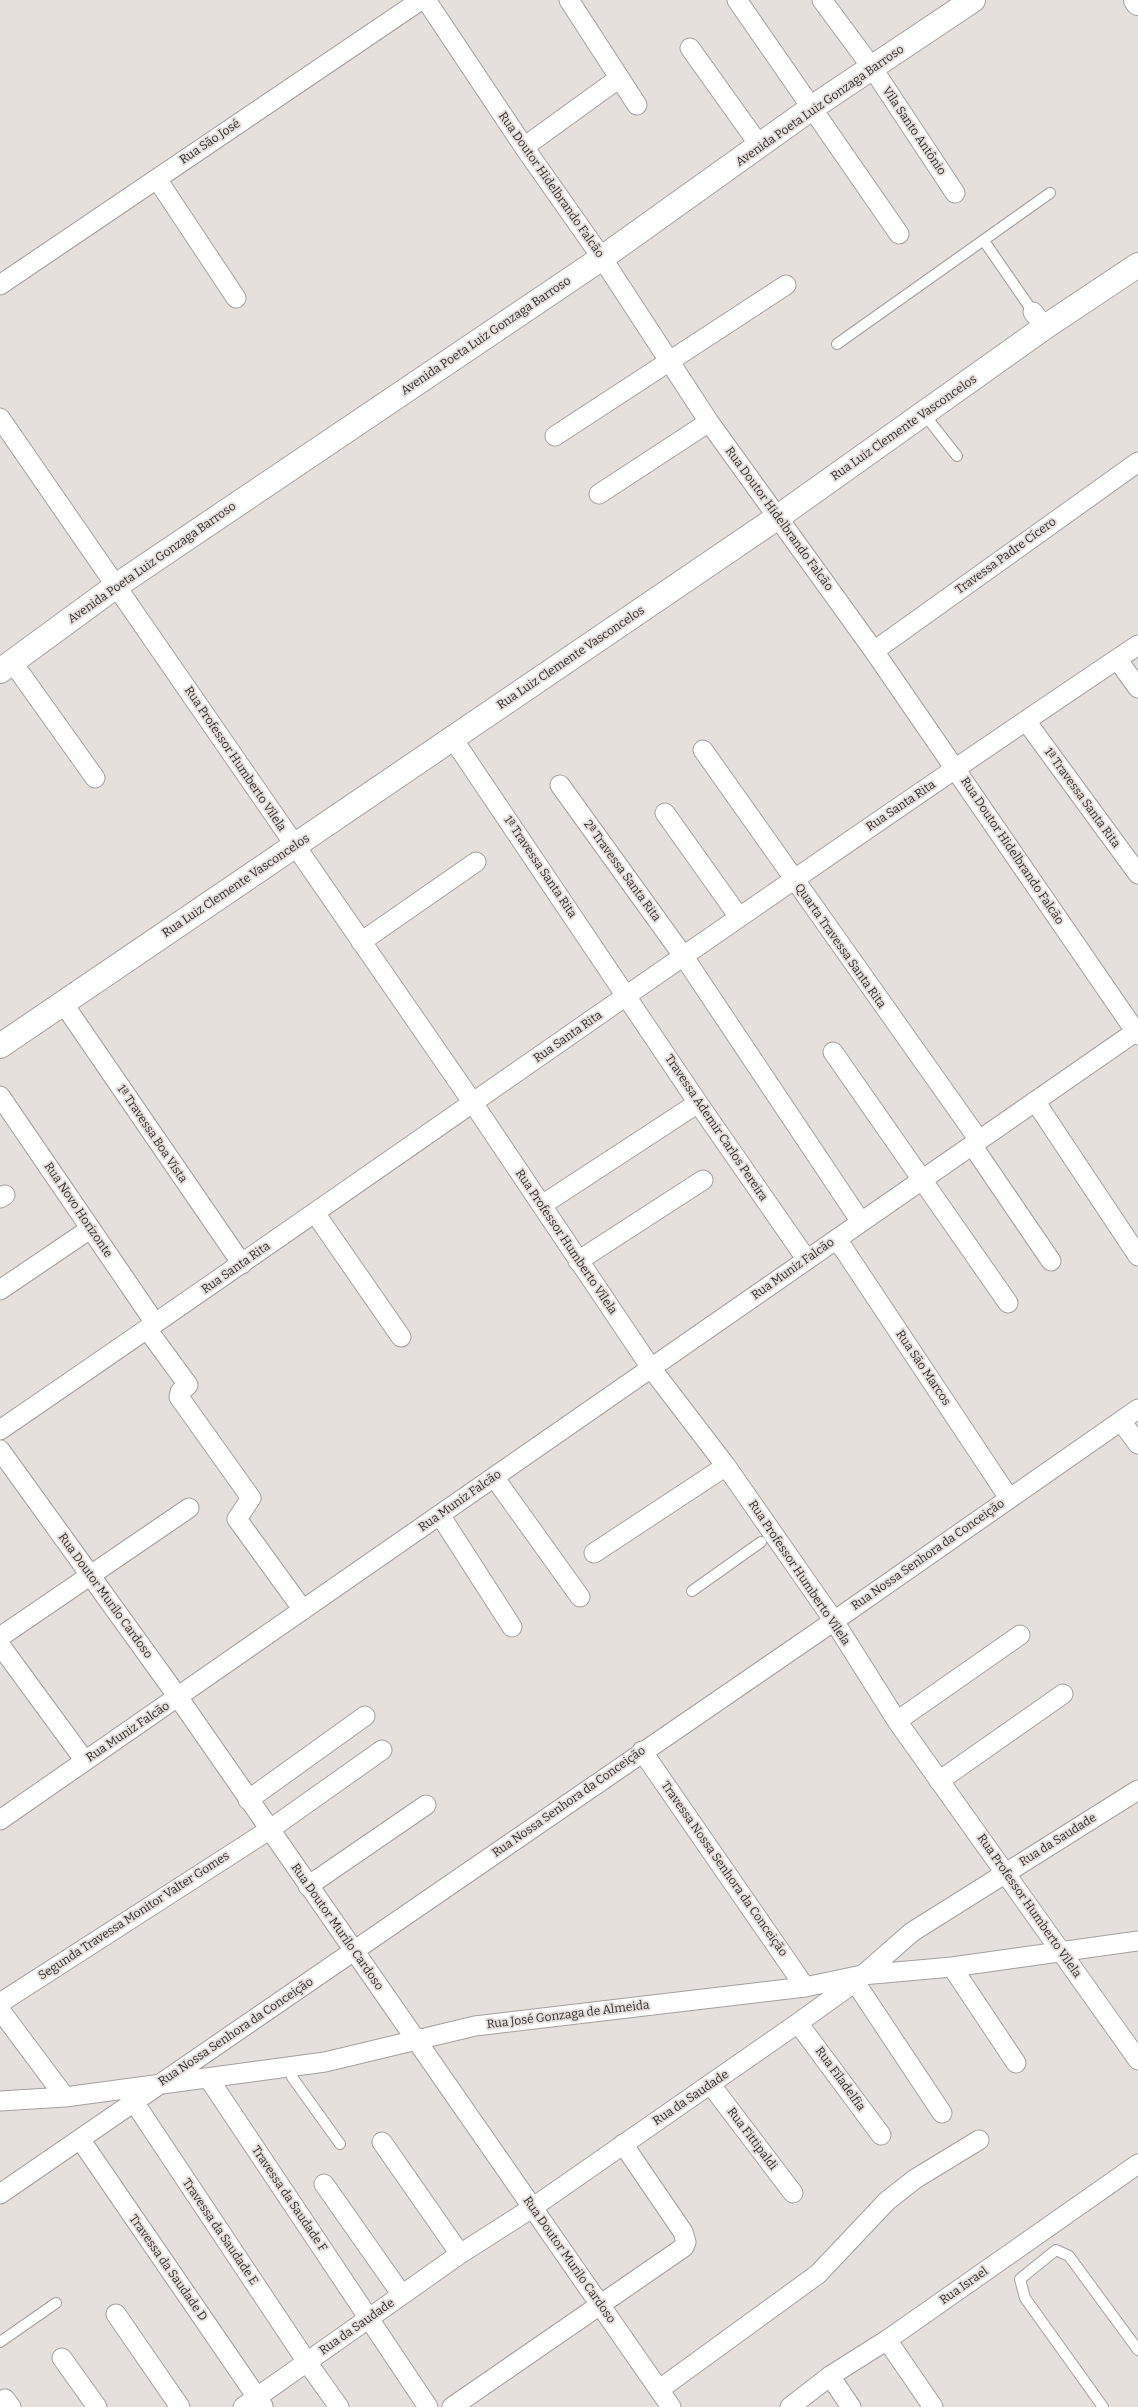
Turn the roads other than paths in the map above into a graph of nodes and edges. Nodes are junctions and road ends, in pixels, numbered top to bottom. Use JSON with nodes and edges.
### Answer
{"nodes":[{"id":1,"x":421,"y":0,"type":"edge"},
{"id":2,"x":426,"y":0,"type":"edge"},
{"id":3,"x":569,"y":0,"type":"edge"},
{"id":4,"x":737,"y":0,"type":"edge"},
{"id":5,"x":822,"y":0,"type":"edge"},
{"id":6,"x":973,"y":0,"type":"edge"},
{"id":7,"x":690,"y":48,"type":"dead end"},
{"id":8,"x":873,"y":69,"type":"junction"},
{"id":9,"x":618,"y":79,"type":"junction"},
{"id":10,"x":637,"y":105,"type":"dead end"},
{"id":11,"x":813,"y":107,"type":"junction"},
{"id":12,"x":760,"y":146,"type":"junction"},
{"id":13,"x":524,"y":147,"type":"junction"},
{"id":14,"x":157,"y":179,"type":"junction"},
{"id":15,"x":955,"y":193,"type":"dead end"},
{"id":16,"x":1050,"y":193,"type":"dead end"},
{"id":17,"x":899,"y":234,"type":"dead end"},
{"id":18,"x":984,"y":241,"type":"junction"},
{"id":19,"x":602,"y":258,"type":"junction"},
{"id":20,"x":1138,"y":265,"type":"edge"},
{"id":21,"x":0,"y":285,"type":"edge"},
{"id":22,"x":786,"y":285,"type":"dead end"},
{"id":23,"x":236,"y":298,"type":"dead end"},
{"id":24,"x":1039,"y":319,"type":"junction"},
{"id":25,"x":837,"y":344,"type":"dead end"},
{"id":26,"x":668,"y":362,"type":"junction"},
{"id":27,"x":924,"y":414,"type":"junction"},
{"id":28,"x":0,"y":418,"type":"edge"},
{"id":29,"x":709,"y":422,"type":"junction"},
{"id":30,"x":556,"y":436,"type":"dead end"},
{"id":31,"x":956,"y":456,"type":"dead end"},
{"id":32,"x":1138,"y":462,"type":"edge"},
{"id":33,"x":599,"y":494,"type":"dead end"},
{"id":34,"x":778,"y":517,"type":"junction"},
{"id":35,"x":116,"y":586,"type":"junction"},
{"id":36,"x":1138,"y":645,"type":"edge"},
{"id":37,"x":874,"y":651,"type":"junction"},
{"id":38,"x":1117,"y":659,"type":"junction"},
{"id":39,"x":6,"y":667,"type":"edge"},
{"id":40,"x":1138,"y":688,"type":"edge"},
{"id":41,"x":1026,"y":721,"type":"junction"},
{"id":42,"x":453,"y":739,"type":"junction"},
{"id":43,"x":703,"y":750,"type":"dead end"},
{"id":44,"x":956,"y":770,"type":"junction"},
{"id":45,"x":95,"y":778,"type":"dead end"},
{"id":46,"x":560,"y":784,"type":"dead end"},
{"id":47,"x":665,"y":813,"type":"dead end"},
{"id":48,"x":295,"y":847,"type":"junction"},
{"id":49,"x":476,"y":862,"type":"dead end"},
{"id":50,"x":1138,"y":874,"type":"edge"},
{"id":51,"x":793,"y":879,"type":"junction"},
{"id":52,"x":739,"y":917,"type":"junction"},
{"id":53,"x":361,"y":942,"type":"junction"},
{"id":54,"x":684,"y":957,"type":"junction"},
{"id":55,"x":626,"y":996,"type":"junction"},
{"id":56,"x":63,"y":1003,"type":"junction"},
{"id":57,"x":1137,"y":1032,"type":"edge"},
{"id":58,"x":0,"y":1046,"type":"edge"},
{"id":59,"x":833,"y":1052,"type":"dead end"},
{"id":60,"x":0,"y":1096,"type":"edge"},
{"id":61,"x":1035,"y":1101,"type":"junction"},
{"id":62,"x":473,"y":1103,"type":"junction"},
{"id":63,"x":698,"y":1103,"type":"junction"},
{"id":64,"x":975,"y":1143,"type":"junction"},
{"id":65,"x":703,"y":1180,"type":"dead end"},
{"id":66,"x":920,"y":1181,"type":"junction"},
{"id":67,"x":542,"y":1205,"type":"junction"},
{"id":68,"x":315,"y":1213,"type":"junction"},
{"id":69,"x":861,"y":1222,"type":"junction"},
{"id":70,"x":90,"y":1228,"type":"junction"},
{"id":71,"x":837,"y":1239,"type":"junction"},
{"id":72,"x":1138,"y":1256,"type":"edge"},
{"id":73,"x":807,"y":1260,"type":"junction"},
{"id":74,"x":578,"y":1261,"type":"junction"},
{"id":75,"x":1051,"y":1261,"type":"dead end"},
{"id":76,"x":242,"y":1264,"type":"junction"},
{"id":77,"x":0,"y":1290,"type":"edge"},
{"id":78,"x":1008,"y":1303,"type":"dead end"},
{"id":79,"x":151,"y":1326,"type":"junction"},
{"id":80,"x":401,"y":1337,"type":"dead end"},
{"id":81,"x":651,"y":1368,"type":"junction"},
{"id":82,"x":1138,"y":1409,"type":"edge"},
{"id":83,"x":1121,"y":1421,"type":"junction"},
{"id":84,"x":0,"y":1430,"type":"edge"},
{"id":85,"x":1138,"y":1444,"type":"edge"},
{"id":86,"x":0,"y":1450,"type":"edge"},
{"id":87,"x":726,"y":1466,"type":"junction"},
{"id":88,"x":494,"y":1477,"type":"junction"},
{"id":89,"x":1009,"y":1498,"type":"junction"},
{"id":90,"x":189,"y":1508,"type":"dead end"},
{"id":91,"x":440,"y":1515,"type":"junction"},
{"id":92,"x":767,"y":1538,"type":"junction"},
{"id":93,"x":594,"y":1553,"type":"dead end"},
{"id":94,"x":90,"y":1575,"type":"junction"},
{"id":95,"x":692,"y":1591,"type":"dead end"},
{"id":96,"x":580,"y":1597,"type":"dead end"},
{"id":97,"x":303,"y":1610,"type":"junction"},
{"id":98,"x":834,"y":1621,"type":"junction"},
{"id":99,"x":512,"y":1627,"type":"dead end"},
{"id":100,"x":1020,"y":1635,"type":"dead end"},
{"id":101,"x":0,"y":1637,"type":"edge"},
{"id":102,"x":0,"y":1645,"type":"edge"},
{"id":103,"x":1063,"y":1694,"type":"dead end"},
{"id":104,"x":178,"y":1697,"type":"junction"},
{"id":105,"x":365,"y":1716,"type":"dead end"},
{"id":106,"x":897,"y":1721,"type":"junction"},
{"id":107,"x":382,"y":1750,"type":"dead end"},
{"id":108,"x":642,"y":1752,"type":"junction"},
{"id":109,"x":84,"y":1761,"type":"junction"},
{"id":110,"x":939,"y":1781,"type":"junction"},
{"id":111,"x":1138,"y":1790,"type":"edge"},
{"id":112,"x":248,"y":1800,"type":"junction"},
{"id":113,"x":426,"y":1805,"type":"dead end"},
{"id":114,"x":0,"y":1820,"type":"edge"},
{"id":115,"x":269,"y":1830,"type":"junction"},
{"id":116,"x":1006,"y":1872,"type":"junction"},
{"id":117,"x":308,"y":1886,"type":"junction"},
{"id":118,"x":1138,"y":1941,"type":"edge"},
{"id":119,"x":353,"y":1951,"type":"junction"},
{"id":120,"x":1061,"y":1952,"type":"junction"},
{"id":121,"x":952,"y":1967,"type":"junction"},
{"id":122,"x":858,"y":1979,"type":"junction"},
{"id":123,"x":805,"y":1987,"type":"junction"},
{"id":124,"x":0,"y":2003,"type":"edge"},
{"id":125,"x":0,"y":2010,"type":"edge"},
{"id":126,"x":798,"y":2023,"type":"junction"},
{"id":127,"x":415,"y":2040,"type":"junction"},
{"id":128,"x":1138,"y":2060,"type":"edge"},
{"id":129,"x":1016,"y":2063,"type":"dead end"},
{"id":130,"x":288,"y":2072,"type":"junction"},
{"id":131,"x":208,"y":2079,"type":"junction"},
{"id":132,"x":160,"y":2084,"type":"junction"},
{"id":133,"x":711,"y":2085,"type":"junction"},
{"id":134,"x":65,"y":2097,"type":"junction"},
{"id":135,"x":0,"y":2101,"type":"edge"},
{"id":136,"x":134,"y":2102,"type":"junction"},
{"id":137,"x":942,"y":2113,"type":"dead end"},
{"id":138,"x":881,"y":2135,"type":"dead end"},
{"id":139,"x":80,"y":2139,"type":"junction"},
{"id":140,"x":979,"y":2140,"type":"dead end"},
{"id":141,"x":382,"y":2142,"type":"dead end"},
{"id":142,"x":340,"y":2144,"type":"dead end"},
{"id":143,"x":622,"y":2144,"type":"junction"},
{"id":144,"x":1138,"y":2164,"type":"edge"},
{"id":145,"x":30,"y":2174,"type":"junction"},
{"id":146,"x":0,"y":2177,"type":"edge"},
{"id":147,"x":324,"y":2184,"type":"dead end"},
{"id":148,"x":793,"y":2193,"type":"dead end"},
{"id":149,"x":0,"y":2194,"type":"edge"},
{"id":150,"x":532,"y":2208,"type":"junction"},
{"id":151,"x":460,"y":2254,"type":"junction"},
{"id":152,"x":402,"y":2295,"type":"junction"},
{"id":153,"x":56,"y":2303,"type":"dead end"},
{"id":154,"x":600,"y":2305,"type":"junction"},
{"id":155,"x":116,"y":2314,"type":"dead end"},
{"id":156,"x":369,"y":2318,"type":"junction"},
{"id":157,"x":887,"y":2340,"type":"junction"},
{"id":158,"x":0,"y":2342,"type":"edge"},
{"id":159,"x":1138,"y":2350,"type":"edge"},
{"id":160,"x":62,"y":2358,"type":"dead end"},
{"id":161,"x":306,"y":2362,"type":"junction"},
{"id":162,"x":830,"y":2376,"type":"junction"},
{"id":163,"x":661,"y":2400,"type":"edge"},
{"id":164,"x":255,"y":2404,"type":"edge"},
{"id":165,"x":97,"y":2407,"type":"edge"},
{"id":166,"x":180,"y":2407,"type":"edge"},
{"id":167,"x":339,"y":2407,"type":"edge"},
{"id":168,"x":428,"y":2407,"type":"edge"},
{"id":169,"x":452,"y":2407,"type":"edge"},
{"id":170,"x":790,"y":2407,"type":"edge"},
{"id":171,"x":851,"y":2407,"type":"edge"},
{"id":172,"x":933,"y":2407,"type":"edge"},
{"id":173,"x":1103,"y":2407,"type":"edge"}],
"edges":[{"from":1,"to":14,"type":"street","name":"Rua São José"},
{"from":2,"to":13,"type":"street","name":"Rua Doutor Hidelbrando Falcão"},
{"from":3,"to":9,"type":"street"},
{"from":4,"to":11,"type":"street"},
{"from":5,"to":8,"type":"street","name":"Vila Santo Antônio"},
{"from":6,"to":8,"type":"street","name":"Avenida Poeta Luiz Gonzaga Barroso"},
{"from":7,"to":12,"type":"street"},
{"from":8,"to":11,"type":"street","name":"Avenida Poeta Luiz Gonzaga Barroso"},
{"from":8,"to":15,"type":"street","name":"Vila Santo Antônio"},
{"from":9,"to":10,"type":"street"},
{"from":9,"to":13,"type":"street"},
{"from":11,"to":12,"type":"street","name":"Avenida Poeta Luiz Gonzaga Barroso"},
{"from":11,"to":17,"type":"street"},
{"from":12,"to":19,"type":"street","name":"Avenida Poeta Luiz Gonzaga Barroso"},
{"from":13,"to":19,"type":"street","name":"Rua Doutor Hidelbrando Falcão"},
{"from":14,"to":21,"type":"street","name":"Rua São José"},
{"from":14,"to":23,"type":"street"},
{"from":16,"to":18,"type":"lane"},
{"from":18,"to":24,"type":"lane"},
{"from":18,"to":25,"type":"lane"},
{"from":19,"to":26,"type":"street","name":"Rua Doutor Hidelbrando Falcão"},
{"from":19,"to":35,"type":"street","name":"Avenida Poeta Luiz Gonzaga Barroso"},
{"from":20,"to":24,"type":"street","name":"Rua Luiz Clemente Vasconcelos"},
{"from":22,"to":26,"type":"street"},
{"from":24,"to":27,"type":"street","name":"Rua Luiz Clemente Vasconcelos"},
{"from":26,"to":29,"type":"street","name":"Rua Doutor Hidelbrando Falcão"},
{"from":26,"to":30,"type":"street"},
{"from":27,"to":31,"type":"lane"},
{"from":27,"to":34,"type":"street","name":"Rua Luiz Clemente Vasconcelos"},
{"from":28,"to":35,"type":"street","name":"Rua Professor Humberto Vilela"},
{"from":29,"to":33,"type":"street"},
{"from":29,"to":34,"type":"street","name":"Rua Doutor Hidelbrando Falcão"},
{"from":32,"to":37,"type":"street","name":"Travessa Padre Cícero"},
{"from":34,"to":37,"type":"street","name":"Rua Doutor Hidelbrando Falcão"},
{"from":34,"to":42,"type":"street","name":"Rua Luiz Clemente Vasconcelos"},
{"from":35,"to":39,"type":"street","name":"Avenida Poeta Luiz Gonzaga Barroso"},
{"from":35,"to":48,"type":"street","name":"Rua Professor Humberto Vilela"},
{"from":36,"to":38,"type":"street","name":"Rua Santa Rita"},
{"from":37,"to":44,"type":"street","name":"Rua Doutor Hidelbrando Falcão"},
{"from":38,"to":40,"type":"street"},
{"from":38,"to":41,"type":"street","name":"Rua Santa Rita"},
{"from":39,"to":45,"type":"street"},
{"from":41,"to":44,"type":"street","name":"Rua Santa Rita"},
{"from":41,"to":50,"type":"street","name":"1ª Travessa Santa Rita"},
{"from":42,"to":48,"type":"street","name":"Rua Luiz Clemente Vasconcelos"},
{"from":42,"to":55,"type":"street","name":"1ª Travessa Santa Rita"},
{"from":43,"to":51,"type":"street","name":"Quarta Travessa Santa Rita"},
{"from":44,"to":51,"type":"street","name":"Rua Santa Rita"},
{"from":44,"to":57,"type":"street","name":"Rua Doutor Hidelbrando Falcão"},
{"from":46,"to":54,"type":"street","name":"2ª Travessa Santa Rita"},
{"from":47,"to":52,"type":"street"},
{"from":48,"to":53,"type":"street","name":"Rua Professor Humberto Vilela"},
{"from":48,"to":56,"type":"street","name":"Rua Luiz Clemente Vasconcelos"},
{"from":49,"to":53,"type":"street"},
{"from":51,"to":52,"type":"street","name":"Rua Santa Rita"},
{"from":51,"to":64,"type":"street","name":"Quarta Travessa Santa Rita"},
{"from":52,"to":54,"type":"street","name":"Rua Santa Rita"},
{"from":53,"to":62,"type":"street","name":"Rua Professor Humberto Vilela"},
{"from":54,"to":55,"type":"street","name":"Rua Santa Rita"},
{"from":54,"to":69,"type":"street","name":"2ª Travessa Santa Rita"},
{"from":55,"to":62,"type":"street","name":"Rua Santa Rita"},
{"from":55,"to":63,"type":"street","name":"Travessa Ademir Carlos Pereira"},
{"from":56,"to":58,"type":"street","name":"Rua Luiz Clemente Vasconcelos"},
{"from":56,"to":76,"type":"street","name":"1ª Travessa Boa Vista"},
{"from":57,"to":61,"type":"street","name":"Rua Muniz Falcão"},
{"from":59,"to":66,"type":"street"},
{"from":60,"to":70,"type":"street","name":"Rua Novo Horizonte"},
{"from":61,"to":64,"type":"street","name":"Rua Muniz Falcão"},
{"from":61,"to":72,"type":"street"},
{"from":62,"to":67,"type":"street","name":"Rua Professor Humberto Vilela"},
{"from":62,"to":68,"type":"street","name":"Rua Santa Rita"},
{"from":63,"to":67,"type":"street"},
{"from":63,"to":73,"type":"street","name":"Travessa Ademir Carlos Pereira"},
{"from":64,"to":66,"type":"street","name":"Rua Muniz Falcão"},
{"from":64,"to":75,"type":"street"},
{"from":65,"to":74,"type":"street"},
{"from":66,"to":69,"type":"street","name":"Rua Muniz Falcão"},
{"from":66,"to":78,"type":"street"},
{"from":67,"to":74,"type":"street","name":"Rua Professor Humberto Vilela"},
{"from":68,"to":76,"type":"street","name":"Rua Santa Rita"},
{"from":68,"to":80,"type":"street"},
{"from":69,"to":71,"type":"street","name":"Rua Muniz Falcão"},
{"from":70,"to":77,"type":"street"},
{"from":70,"to":79,"type":"street","name":"Rua Novo Horizonte"},
{"from":71,"to":73,"type":"street","name":"Rua Muniz Falcão"},
{"from":71,"to":89,"type":"street","name":"Rua São Marcos"},
{"from":73,"to":81,"type":"street","name":"Rua Muniz Falcão"},
{"from":74,"to":81,"type":"street","name":"Rua Professor Humberto Vilela"},
{"from":76,"to":79,"type":"street","name":"Rua Santa Rita"},
{"from":79,"to":84,"type":"street","name":"Rua Santa Rita"},
{"from":79,"to":97,"type":"street","name":"Rua Novo Horizonte"},
{"from":81,"to":87,"type":"street","name":"Rua Professor Humberto Vilela"},
{"from":81,"to":88,"type":"street","name":"Rua Muniz Falcão"},
{"from":82,"to":83,"type":"street","name":"Rua Nossa Senhora da Conceição"},
{"from":83,"to":85,"type":"street"},
{"from":83,"to":89,"type":"street","name":"Rua Nossa Senhora da Conceição"},
{"from":86,"to":94,"type":"street","name":"Rua Doutor Murilo Cardoso"},
{"from":87,"to":92,"type":"street","name":"Rua Professor Humberto Vilela"},
{"from":87,"to":93,"type":"street"},
{"from":88,"to":91,"type":"street","name":"Rua Muniz Falcão"},
{"from":88,"to":96,"type":"street"},
{"from":89,"to":98,"type":"street","name":"Rua Nossa Senhora da Conceição"},
{"from":90,"to":94,"type":"street"},
{"from":91,"to":97,"type":"street","name":"Rua Muniz Falcão"},
{"from":91,"to":99,"type":"street"},
{"from":92,"to":95,"type":"lane"},
{"from":92,"to":98,"type":"street","name":"Rua Professor Humberto Vilela"},
{"from":94,"to":101,"type":"street"},
{"from":94,"to":104,"type":"street","name":"Rua Doutor Murilo Cardoso"},
{"from":97,"to":104,"type":"street","name":"Rua Muniz Falcão"},
{"from":98,"to":106,"type":"street","name":"Rua Professor Humberto Vilela"},
{"from":98,"to":108,"type":"street","name":"Rua Nossa Senhora da Conceição"},
{"from":100,"to":106,"type":"street"},
{"from":102,"to":109,"type":"street"},
{"from":103,"to":110,"type":"street"},
{"from":104,"to":109,"type":"street","name":"Rua Muniz Falcão"},
{"from":104,"to":112,"type":"street","name":"Rua Doutor Murilo Cardoso"},
{"from":105,"to":112,"type":"street"},
{"from":106,"to":110,"type":"street","name":"Rua Professor Humberto Vilela"},
{"from":107,"to":115,"type":"street","name":"Segunda Travessa Monitor Valter Gomes"},
{"from":108,"to":119,"type":"street","name":"Rua Nossa Senhora da Conceição"},
{"from":108,"to":123,"type":"street","name":"Travessa Nossa Senhora da Conceição"},
{"from":109,"to":114,"type":"street","name":"Rua Muniz Falcão"},
{"from":110,"to":116,"type":"street","name":"Rua Professor Humberto Vilela"},
{"from":111,"to":116,"type":"street","name":"Rua da Saudade"},
{"from":112,"to":115,"type":"street","name":"Rua Doutor Murilo Cardoso"},
{"from":113,"to":117,"type":"street"},
{"from":115,"to":117,"type":"street","name":"Rua Doutor Murilo Cardoso"},
{"from":115,"to":124,"type":"street","name":"Segunda Travessa Monitor Valter Gomes"},
{"from":116,"to":120,"type":"street","name":"Rua Professor Humberto Vilela"},
{"from":116,"to":122,"type":"street","name":"Rua da Saudade"},
{"from":117,"to":119,"type":"street","name":"Rua Doutor Murilo Cardoso"},
{"from":118,"to":120,"type":"street","name":"Rua José Gonzaga de Almeida"},
{"from":119,"to":127,"type":"street","name":"Rua Doutor Murilo Cardoso"},
{"from":119,"to":132,"type":"street","name":"Rua Nossa Senhora da Conceição"},
{"from":120,"to":121,"type":"street","name":"Rua José Gonzaga de Almeida"},
{"from":120,"to":128,"type":"street","name":"Rua Professor Humberto Vilela"},
{"from":121,"to":122,"type":"street","name":"Rua José Gonzaga de Almeida"},
{"from":121,"to":129,"type":"street"},
{"from":122,"to":123,"type":"street","name":"Rua José Gonzaga de Almeida"},
{"from":122,"to":126,"type":"street","name":"Rua da Saudade"},
{"from":122,"to":137,"type":"street"},
{"from":123,"to":127,"type":"street","name":"Rua José Gonzaga de Almeida"},
{"from":125,"to":134,"type":"street"},
{"from":126,"to":133,"type":"street","name":"Rua da Saudade"},
{"from":126,"to":138,"type":"street","name":"Rua Filadelfia"},
{"from":127,"to":130,"type":"street","name":"Rua José Gonzaga de Almeida"},
{"from":127,"to":150,"type":"street","name":"Rua Doutor Murilo Cardoso"},
{"from":130,"to":131,"type":"street","name":"Rua José Gonzaga de Almeida"},
{"from":130,"to":142,"type":"lane"},
{"from":131,"to":132,"type":"street","name":"Rua José Gonzaga de Almeida"},
{"from":131,"to":156,"type":"street","name":"Travessa da Saudade F"},
{"from":132,"to":134,"type":"street","name":"Rua José Gonzaga de Almeida"},
{"from":132,"to":136,"type":"street","name":"Rua Nossa Senhora da Conceição"},
{"from":133,"to":143,"type":"street","name":"Rua da Saudade"},
{"from":133,"to":148,"type":"street","name":"Rua Fittipaldi"},
{"from":134,"to":135,"type":"street","name":"Rua José Gonzaga de Almeida"},
{"from":136,"to":139,"type":"street","name":"Rua Nossa Senhora da Conceição"},
{"from":136,"to":161,"type":"street","name":"Travessa da Saudade E"},
{"from":139,"to":145,"type":"street","name":"Rua Nossa Senhora da Conceição"},
{"from":139,"to":164,"type":"street","name":"Travessa da Saudade D"},
{"from":140,"to":163,"type":"street"},
{"from":141,"to":151,"type":"street"},
{"from":143,"to":150,"type":"street","name":"Rua da Saudade"},
{"from":143,"to":154,"type":"street"},
{"from":144,"to":157,"type":"street","name":"Rua Israel"},
{"from":145,"to":146,"type":"street"},
{"from":145,"to":149,"type":"street","name":"Rua Nossa Senhora da Conceição"},
{"from":147,"to":152,"type":"street"},
{"from":150,"to":151,"type":"street","name":"Rua da Saudade"},
{"from":150,"to":154,"type":"street","name":"Rua Doutor Murilo Cardoso"},
{"from":151,"to":152,"type":"street","name":"Rua da Saudade"},
{"from":152,"to":156,"type":"street","name":"Rua da Saudade"},
{"from":153,"to":158,"type":"lane"},
{"from":154,"to":163,"type":"street","name":"Rua Doutor Murilo Cardoso"},
{"from":154,"to":169,"type":"street"},
{"from":155,"to":166,"type":"street"},
{"from":156,"to":161,"type":"street","name":"Rua da Saudade"},
{"from":156,"to":168,"type":"street","name":"Travessa da Saudade F"},
{"from":157,"to":162,"type":"street","name":"Rua Israel"},
{"from":157,"to":172,"type":"street"},
{"from":159,"to":173,"type":"lane"},
{"from":160,"to":165,"type":"street"},
{"from":161,"to":164,"type":"street","name":"Rua da Saudade"},
{"from":161,"to":167,"type":"street","name":"Travessa da Saudade E"},
{"from":162,"to":170,"type":"street","name":"Rua Israel"},
{"from":162,"to":171,"type":"street"}]}
